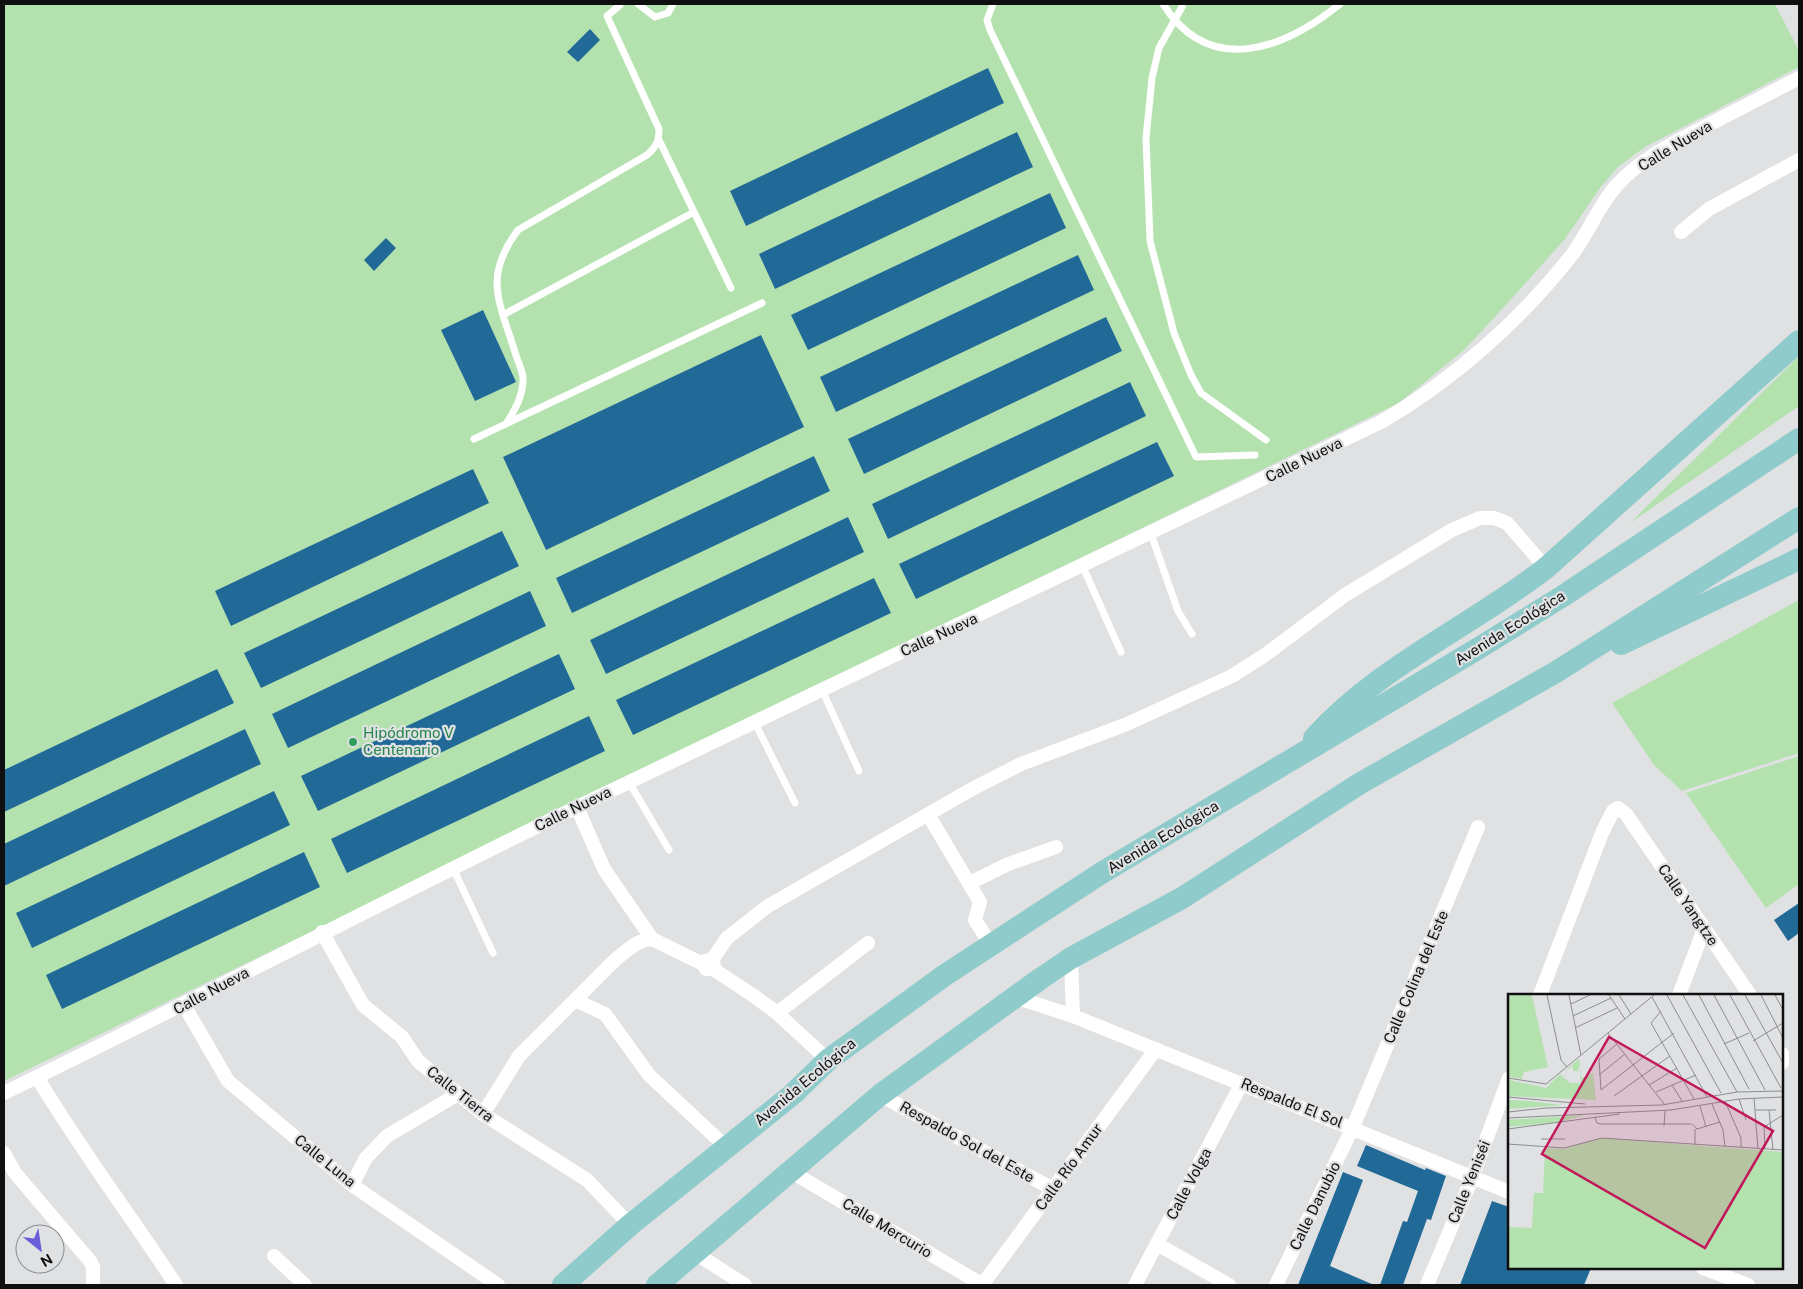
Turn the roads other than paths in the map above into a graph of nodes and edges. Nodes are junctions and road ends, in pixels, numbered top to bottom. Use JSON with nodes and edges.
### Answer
{"nodes":[{"id":1,"x":638,"y":4,"type":"edge"},
{"id":2,"x":673,"y":4,"type":"edge"},
{"id":3,"x":993,"y":4,"type":"edge"},
{"id":4,"x":1163,"y":4,"type":"edge"},
{"id":5,"x":1340,"y":4,"type":"edge"},
{"id":6,"x":621,"y":6,"type":"edge"},
{"id":7,"x":1182,"y":7,"type":"dead end"},
{"id":8,"x":1174,"y":21,"type":"junction"},
{"id":9,"x":1799,"y":78,"type":"edge"},
{"id":10,"x":659,"y":140,"type":"junction"},
{"id":11,"x":1799,"y":160,"type":"edge"},
{"id":12,"x":694,"y":212,"type":"junction"},
{"id":13,"x":1681,"y":232,"type":"dead end"},
{"id":14,"x":731,"y":288,"type":"dead end"},
{"id":15,"x":762,"y":303,"type":"dead end"},
{"id":16,"x":503,"y":315,"type":"junction"},
{"id":17,"x":1799,"y":341,"type":"edge"},
{"id":18,"x":506,"y":424,"type":"junction"},
{"id":19,"x":474,"y":439,"type":"dead end"},
{"id":20,"x":1799,"y":439,"type":"edge"},
{"id":21,"x":1266,"y":440,"type":"dead end"},
{"id":22,"x":1255,"y":455,"type":"dead end"},
{"id":23,"x":1799,"y":518,"type":"edge"},
{"id":24,"x":1151,"y":534,"type":"junction"},
{"id":25,"x":1799,"y":559,"type":"edge"},
{"id":26,"x":1082,"y":567,"type":"junction"},
{"id":27,"x":1546,"y":568,"type":"junction"},
{"id":28,"x":1192,"y":634,"type":"dead end"},
{"id":29,"x":1121,"y":652,"type":"dead end"},
{"id":30,"x":1556,"y":672,"type":"junction"},
{"id":31,"x":822,"y":690,"type":"junction"},
{"id":32,"x":755,"y":723,"type":"junction"},
{"id":33,"x":1296,"y":758,"type":"junction"},
{"id":34,"x":859,"y":771,"type":"dead end"},
{"id":35,"x":629,"y":782,"type":"junction"},
{"id":36,"x":795,"y":803,"type":"dead end"},
{"id":37,"x":577,"y":807,"type":"junction"},
{"id":38,"x":929,"y":816,"type":"junction"},
{"id":39,"x":1478,"y":827,"type":"dead end"},
{"id":40,"x":1056,"y":847,"type":"dead end"},
{"id":41,"x":668,"y":850,"type":"dead end"},
{"id":42,"x":452,"y":868,"type":"junction"},
{"id":43,"x":970,"y":883,"type":"junction"},
{"id":44,"x":1704,"y":929,"type":"junction"},
{"id":45,"x":322,"y":932,"type":"junction"},
{"id":46,"x":652,"y":939,"type":"junction"},
{"id":47,"x":868,"y":943,"type":"dead end"},
{"id":48,"x":991,"y":945,"type":"junction"},
{"id":49,"x":493,"y":953,"type":"dead end"},
{"id":50,"x":1071,"y":958,"type":"junction"},
{"id":51,"x":709,"y":964,"type":"junction"},
{"id":52,"x":1540,"y":994,"type":"edge"},
{"id":53,"x":1678,"y":994,"type":"edge"},
{"id":54,"x":1749,"y":994,"type":"edge"},
{"id":55,"x":1015,"y":997,"type":"junction"},
{"id":56,"x":575,"y":1000,"type":"junction"},
{"id":57,"x":184,"y":1005,"type":"junction"},
{"id":58,"x":777,"y":1013,"type":"junction"},
{"id":59,"x":1073,"y":1016,"type":"junction"},
{"id":60,"x":1156,"y":1049,"type":"junction"},
{"id":61,"x":828,"y":1060,"type":"junction"},
{"id":62,"x":37,"y":1077,"type":"junction"},
{"id":63,"x":1508,"y":1081,"type":"edge"},
{"id":64,"x":1242,"y":1084,"type":"junction"},
{"id":65,"x":4,"y":1093,"type":"edge"},
{"id":66,"x":458,"y":1094,"type":"junction"},
{"id":67,"x":880,"y":1095,"type":"junction"},
{"id":68,"x":483,"y":1114,"type":"junction"},
{"id":69,"x":1353,"y":1128,"type":"junction"},
{"id":70,"x":726,"y":1147,"type":"junction"},
{"id":71,"x":4,"y":1153,"type":"edge"},
{"id":72,"x":790,"y":1171,"type":"junction"},
{"id":73,"x":1472,"y":1178,"type":"junction"},
{"id":74,"x":352,"y":1185,"type":"junction"},
{"id":75,"x":1053,"y":1189,"type":"junction"},
{"id":76,"x":1508,"y":1192,"type":"edge"},
{"id":77,"x":630,"y":1226,"type":"junction"},
{"id":78,"x":1157,"y":1244,"type":"junction"},
{"id":79,"x":695,"y":1253,"type":"junction"},
{"id":80,"x":274,"y":1256,"type":"dead end"},
{"id":81,"x":1709,"y":1269,"type":"edge"},
{"id":82,"x":94,"y":1282,"type":"edge"},
{"id":83,"x":176,"y":1285,"type":"edge"},
{"id":84,"x":306,"y":1285,"type":"edge"},
{"id":85,"x":498,"y":1285,"type":"edge"},
{"id":86,"x":563,"y":1285,"type":"edge"},
{"id":87,"x":657,"y":1285,"type":"edge"},
{"id":88,"x":745,"y":1285,"type":"edge"},
{"id":89,"x":982,"y":1285,"type":"edge"},
{"id":90,"x":1135,"y":1285,"type":"edge"},
{"id":91,"x":1229,"y":1285,"type":"edge"},
{"id":92,"x":1276,"y":1285,"type":"edge"},
{"id":93,"x":1427,"y":1285,"type":"edge"},
{"id":94,"x":1748,"y":1285,"type":"edge"}],
"edges":[{"from":1,"to":2,"type":"lane"},
{"from":3,"to":22,"type":"lane"},
{"from":4,"to":8,"type":"lane"},
{"from":5,"to":8,"type":"lane"},
{"from":6,"to":10,"type":"lane"},
{"from":7,"to":8,"type":"lane"},
{"from":8,"to":21,"type":"lane"},
{"from":9,"to":24,"type":"street","name":"Calle Nueva"},
{"from":10,"to":12,"type":"lane"},
{"from":10,"to":16,"type":"lane"},
{"from":11,"to":13,"type":"street"},
{"from":12,"to":14,"type":"lane"},
{"from":12,"to":16,"type":"lane"},
{"from":15,"to":18,"type":"lane"},
{"from":16,"to":18,"type":"lane"},
{"from":17,"to":27,"type":"main road"},
{"from":18,"to":19,"type":"lane"},
{"from":20,"to":33,"type":"main road","name":"Avenida Ecológica"},
{"from":23,"to":30,"type":"main road"},
{"from":24,"to":26,"type":"street","name":"Calle Nueva"},
{"from":24,"to":28,"type":"lane"},
{"from":25,"to":30,"type":"main road"},
{"from":26,"to":29,"type":"lane"},
{"from":26,"to":31,"type":"street","name":"Calle Nueva"},
{"from":27,"to":33,"type":"main road"},
{"from":27,"to":38,"type":"street"},
{"from":30,"to":50,"type":"main road"},
{"from":31,"to":32,"type":"street","name":"Calle Nueva"},
{"from":31,"to":34,"type":"lane"},
{"from":32,"to":35,"type":"street","name":"Calle Nueva"},
{"from":32,"to":36,"type":"lane"},
{"from":33,"to":48,"type":"main road","name":"Avenida Ecológica"},
{"from":35,"to":37,"type":"street","name":"Calle Nueva"},
{"from":35,"to":41,"type":"lane"},
{"from":37,"to":42,"type":"street","name":"Calle Nueva"},
{"from":37,"to":46,"type":"street"},
{"from":38,"to":43,"type":"street"},
{"from":38,"to":51,"type":"street"},
{"from":39,"to":69,"type":"street","name":"Calle Colina del Este"},
{"from":40,"to":43,"type":"street"},
{"from":42,"to":45,"type":"street","name":"Calle Nueva"},
{"from":42,"to":49,"type":"lane"},
{"from":43,"to":48,"type":"street"},
{"from":44,"to":52,"type":"street","name":"Calle Yangtze"},
{"from":44,"to":53,"type":"street"},
{"from":44,"to":54,"type":"street","name":"Calle Yangtze"},
{"from":45,"to":57,"type":"street","name":"Calle Nueva"},
{"from":45,"to":66,"type":"street","name":"Calle Tierra"},
{"from":46,"to":51,"type":"street"},
{"from":46,"to":56,"type":"street"},
{"from":47,"to":58,"type":"street"},
{"from":48,"to":61,"type":"main road","name":"Avenida Ecológica"},
{"from":50,"to":55,"type":"main road"},
{"from":50,"to":59,"type":"street"},
{"from":51,"to":58,"type":"street"},
{"from":55,"to":59,"type":"street","name":"Respaldo El Sol"},
{"from":55,"to":67,"type":"main road"},
{"from":56,"to":68,"type":"street"},
{"from":56,"to":70,"type":"street"},
{"from":57,"to":62,"type":"street","name":"Calle Nueva"},
{"from":57,"to":74,"type":"street","name":"Calle Luna"},
{"from":58,"to":61,"type":"street"},
{"from":59,"to":60,"type":"street","name":"Respaldo El Sol"},
{"from":60,"to":64,"type":"street","name":"Respaldo El Sol"},
{"from":60,"to":75,"type":"street","name":"Calle Río Amur"},
{"from":61,"to":70,"type":"main road","name":"Avenida Ecológica"},
{"from":62,"to":65,"type":"street","name":"Calle Nueva"},
{"from":62,"to":83,"type":"street"},
{"from":63,"to":73,"type":"street","name":"Calle Yeniséi"},
{"from":64,"to":69,"type":"street","name":"Respaldo El Sol"},
{"from":64,"to":78,"type":"street","name":"Calle Volga"},
{"from":66,"to":68,"type":"street","name":"Calle Tierra"},
{"from":66,"to":74,"type":"street"},
{"from":67,"to":72,"type":"main road"},
{"from":67,"to":75,"type":"street","name":"Respaldo Sol del Este"},
{"from":68,"to":77,"type":"street","name":"Calle Tierra"},
{"from":69,"to":73,"type":"street","name":"Respaldo El Sol"},
{"from":69,"to":92,"type":"street","name":"Calle Danubio"},
{"from":70,"to":77,"type":"main road","name":"Avenida Ecológica"},
{"from":71,"to":82,"type":"street"},
{"from":72,"to":79,"type":"main road"},
{"from":72,"to":89,"type":"street","name":"Calle Mercurio"},
{"from":73,"to":76,"type":"street","name":"Respaldo El Sol"},
{"from":73,"to":93,"type":"street","name":"Calle Yeniséi"},
{"from":74,"to":85,"type":"street","name":"Calle Luna"},
{"from":75,"to":89,"type":"street","name":"Calle Río Amur"},
{"from":77,"to":86,"type":"main road","name":"Avenida Ecológica"},
{"from":78,"to":90,"type":"street","name":"Calle Volga"},
{"from":78,"to":91,"type":"street"},
{"from":79,"to":87,"type":"main road"},
{"from":79,"to":88,"type":"street"},
{"from":80,"to":84,"type":"street"},
{"from":81,"to":94,"type":"street"}]}
